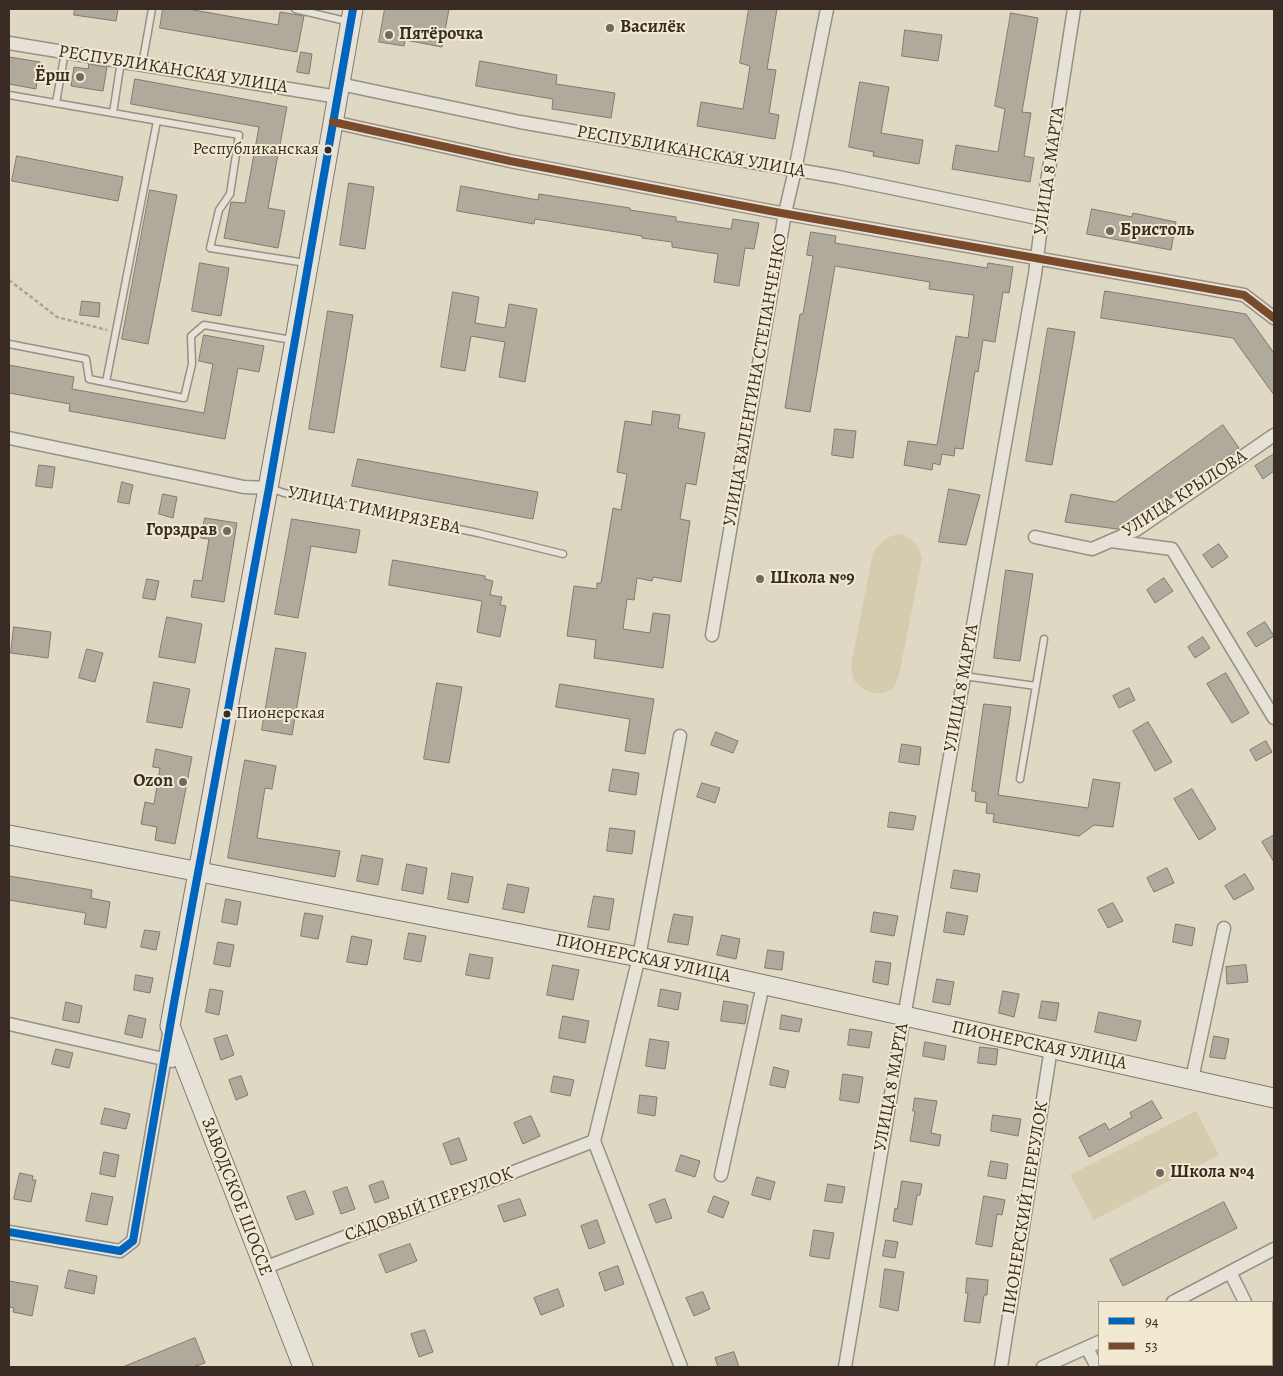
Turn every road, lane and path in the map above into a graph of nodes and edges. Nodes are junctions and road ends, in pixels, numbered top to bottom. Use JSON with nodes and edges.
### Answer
{"nodes":[{"id":1,"x":152,"y":9,"type":"edge"},
{"id":2,"x":295,"y":9,"type":"edge"},
{"id":3,"x":827,"y":9,"type":"edge"},
{"id":4,"x":1074,"y":9,"type":"edge"},
{"id":5,"x":352,"y":15,"type":"edge"},
{"id":6,"x":9,"y":43,"type":"edge"},
{"id":7,"x":65,"y":52,"type":"junction"},
{"id":8,"x":122,"y":62,"type":"junction"},
{"id":9,"x":142,"y":65,"type":"junction"},
{"id":10,"x":339,"y":91,"type":"junction"},
{"id":11,"x":9,"y":95,"type":"edge"},
{"id":12,"x":56,"y":103,"type":"junction"},
{"id":13,"x":113,"y":113,"type":"junction"},
{"id":14,"x":157,"y":120,"type":"junction"},
{"id":15,"x":333,"y":122,"type":"junction"},
{"id":16,"x":795,"y":170,"type":"junction"},
{"id":17,"x":784,"y":214,"type":"junction"},
{"id":18,"x":1042,"y":218,"type":"junction"},
{"id":19,"x":1037,"y":259,"type":"junction"},
{"id":20,"x":308,"y":264,"type":"junction"},
{"id":21,"x":9,"y":280,"type":"edge"},
{"id":22,"x":1274,"y":318,"type":"edge"},
{"id":23,"x":116,"y":333,"type":"junction"},
{"id":24,"x":295,"y":340,"type":"junction"},
{"id":25,"x":9,"y":344,"type":"edge"},
{"id":26,"x":106,"y":382,"type":"junction"},
{"id":27,"x":1274,"y":435,"type":"edge"},
{"id":28,"x":9,"y":438,"type":"edge"},
{"id":29,"x":269,"y":488,"type":"junction"},
{"id":30,"x":1035,"y":537,"type":"dead end"},
{"id":31,"x":1111,"y":541,"type":"junction"},
{"id":32,"x":563,"y":554,"type":"dead end"},
{"id":33,"x":712,"y":635,"type":"dead end"},
{"id":34,"x":1044,"y":639,"type":"dead end"},
{"id":35,"x":964,"y":676,"type":"junction"},
{"id":36,"x":1036,"y":686,"type":"junction"},
{"id":37,"x":1274,"y":718,"type":"edge"},
{"id":38,"x":680,"y":736,"type":"dead end"},
{"id":39,"x":1020,"y":779,"type":"dead end"},
{"id":40,"x":9,"y":835,"type":"edge"},
{"id":41,"x":199,"y":872,"type":"junction"},
{"id":42,"x":1224,"y":928,"type":"dead end"},
{"id":43,"x":639,"y":957,"type":"junction"},
{"id":44,"x":763,"y":985,"type":"junction"},
{"id":45,"x":904,"y":1017,"type":"junction"},
{"id":46,"x":9,"y":1024,"type":"edge"},
{"id":47,"x":170,"y":1026,"type":"junction"},
{"id":48,"x":1051,"y":1048,"type":"junction"},
{"id":49,"x":165,"y":1060,"type":"junction"},
{"id":50,"x":184,"y":1064,"type":"junction"},
{"id":51,"x":1192,"y":1079,"type":"junction"},
{"id":52,"x":1274,"y":1098,"type":"edge"},
{"id":53,"x":594,"y":1141,"type":"junction"},
{"id":54,"x":721,"y":1175,"type":"dead end"},
{"id":55,"x":9,"y":1232,"type":"edge"},
{"id":56,"x":1274,"y":1249,"type":"edge"},
{"id":57,"x":264,"y":1268,"type":"junction"},
{"id":58,"x":1230,"y":1272,"type":"junction"},
{"id":59,"x":1175,"y":1301,"type":"edge"},
{"id":60,"x":1245,"y":1301,"type":"edge"},
{"id":61,"x":1098,"y":1342,"type":"edge"},
{"id":62,"x":1087,"y":1348,"type":"junction"},
{"id":63,"x":303,"y":1367,"type":"edge"},
{"id":64,"x":681,"y":1367,"type":"edge"},
{"id":65,"x":845,"y":1367,"type":"edge"},
{"id":66,"x":1001,"y":1367,"type":"edge"},
{"id":67,"x":1043,"y":1367,"type":"edge"},
{"id":68,"x":1097,"y":1367,"type":"edge"}],
"edges":[{"from":1,"to":9,"type":"lane"},
{"from":2,"to":5,"type":"lane"},
{"from":3,"to":16,"type":"street","name":"УЛИЦА ВАЛЕНТИНА СТЕПАНЧЕНКО"},
{"from":4,"to":18,"type":"street","name":"УЛИЦА 8 МАРТА"},
{"from":5,"to":10,"type":"street"},
{"from":6,"to":7,"type":"street","name":"РЕСПУБЛИКАНСКАЯ УЛИЦА"},
{"from":7,"to":8,"type":"street","name":"РЕСПУБЛИКАНСКАЯ УЛИЦА"},
{"from":7,"to":12,"type":"lane"},
{"from":8,"to":9,"type":"street","name":"РЕСПУБЛИКАНСКАЯ УЛИЦА"},
{"from":8,"to":13,"type":"lane"},
{"from":9,"to":10,"type":"street","name":"РЕСПУБЛИКАНСКАЯ УЛИЦА"},
{"from":10,"to":15,"type":"street"},
{"from":10,"to":16,"type":"street","name":"РЕСПУБЛИКАНСКАЯ УЛИЦА"},
{"from":11,"to":12,"type":"lane"},
{"from":12,"to":13,"type":"lane"},
{"from":13,"to":14,"type":"lane"},
{"from":14,"to":20,"type":"lane"},
{"from":14,"to":23,"type":"lane"},
{"from":15,"to":17,"type":"street"},
{"from":15,"to":20,"type":"street"},
{"from":16,"to":17,"type":"street","name":"УЛИЦА ВАЛЕНТИНА СТЕПАНЧЕНКО"},
{"from":16,"to":18,"type":"street","name":"РЕСПУБЛИКАНСКАЯ УЛИЦА"},
{"from":17,"to":19,"type":"street"},
{"from":17,"to":33,"type":"street","name":"УЛИЦА ВАЛЕНТИНА СТЕПАНЧЕНКО"},
{"from":18,"to":19,"type":"street","name":"УЛИЦА 8 МАРТА"},
{"from":19,"to":22,"type":"street"},
{"from":19,"to":35,"type":"street","name":"УЛИЦА 8 МАРТА"},
{"from":20,"to":24,"type":"street"},
{"from":21,"to":23,"type":"path"},
{"from":23,"to":26,"type":"lane"},
{"from":24,"to":26,"type":"lane"},
{"from":24,"to":29,"type":"street"},
{"from":25,"to":26,"type":"lane"},
{"from":27,"to":31,"type":"street","name":"УЛИЦА КРЫЛОВА"},
{"from":28,"to":29,"type":"street","name":"УЛИЦА ТИМИРЯЗЕВА"},
{"from":29,"to":32,"type":"lane","name":"УЛИЦА ТИМИРЯЗЕВА"},
{"from":29,"to":41,"type":"street"},
{"from":30,"to":31,"type":"street","name":"УЛИЦА КРЫЛОВА"},
{"from":31,"to":37,"type":"street"},
{"from":34,"to":36,"type":"lane"},
{"from":35,"to":36,"type":"lane"},
{"from":35,"to":45,"type":"street","name":"УЛИЦА 8 МАРТА"},
{"from":36,"to":39,"type":"lane"},
{"from":38,"to":43,"type":"street"},
{"from":40,"to":41,"type":"street","name":"ПИОНЕРСКАЯ УЛИЦА"},
{"from":41,"to":43,"type":"street","name":"ПИОНЕРСКАЯ УЛИЦА"},
{"from":41,"to":47,"type":"street"},
{"from":42,"to":51,"type":"street"},
{"from":43,"to":44,"type":"street","name":"ПИОНЕРСКАЯ УЛИЦА"},
{"from":43,"to":53,"type":"street"},
{"from":44,"to":45,"type":"street","name":"ПИОНЕРСКАЯ УЛИЦА"},
{"from":44,"to":54,"type":"street"},
{"from":45,"to":48,"type":"street","name":"ПИОНЕРСКАЯ УЛИЦА"},
{"from":45,"to":65,"type":"street","name":"УЛИЦА 8 МАРТА"},
{"from":46,"to":49,"type":"street"},
{"from":47,"to":49,"type":"street"},
{"from":47,"to":50,"type":"street","name":"ЗАВОДСКОЕ ШОССЕ"},
{"from":48,"to":51,"type":"street","name":"ПИОНЕРСКАЯ УЛИЦА"},
{"from":48,"to":66,"type":"street","name":"ПИОНЕРСКИЙ ПЕРЕУЛОК"},
{"from":49,"to":50,"type":"street"},
{"from":49,"to":55,"type":"street"},
{"from":50,"to":57,"type":"street","name":"ЗАВОДСКОЕ ШОССЕ"},
{"from":51,"to":52,"type":"street","name":"ПИОНЕРСКАЯ УЛИЦА"},
{"from":53,"to":57,"type":"street","name":"САДОВЫЙ ПЕРЕУЛОК"},
{"from":53,"to":64,"type":"street"},
{"from":56,"to":58,"type":"street"},
{"from":57,"to":63,"type":"street","name":"ЗАВОДСКОЕ ШОССЕ"},
{"from":58,"to":59,"type":"street"},
{"from":58,"to":60,"type":"street"},
{"from":61,"to":62,"type":"street"},
{"from":62,"to":67,"type":"street"},
{"from":62,"to":68,"type":"street"}]}
